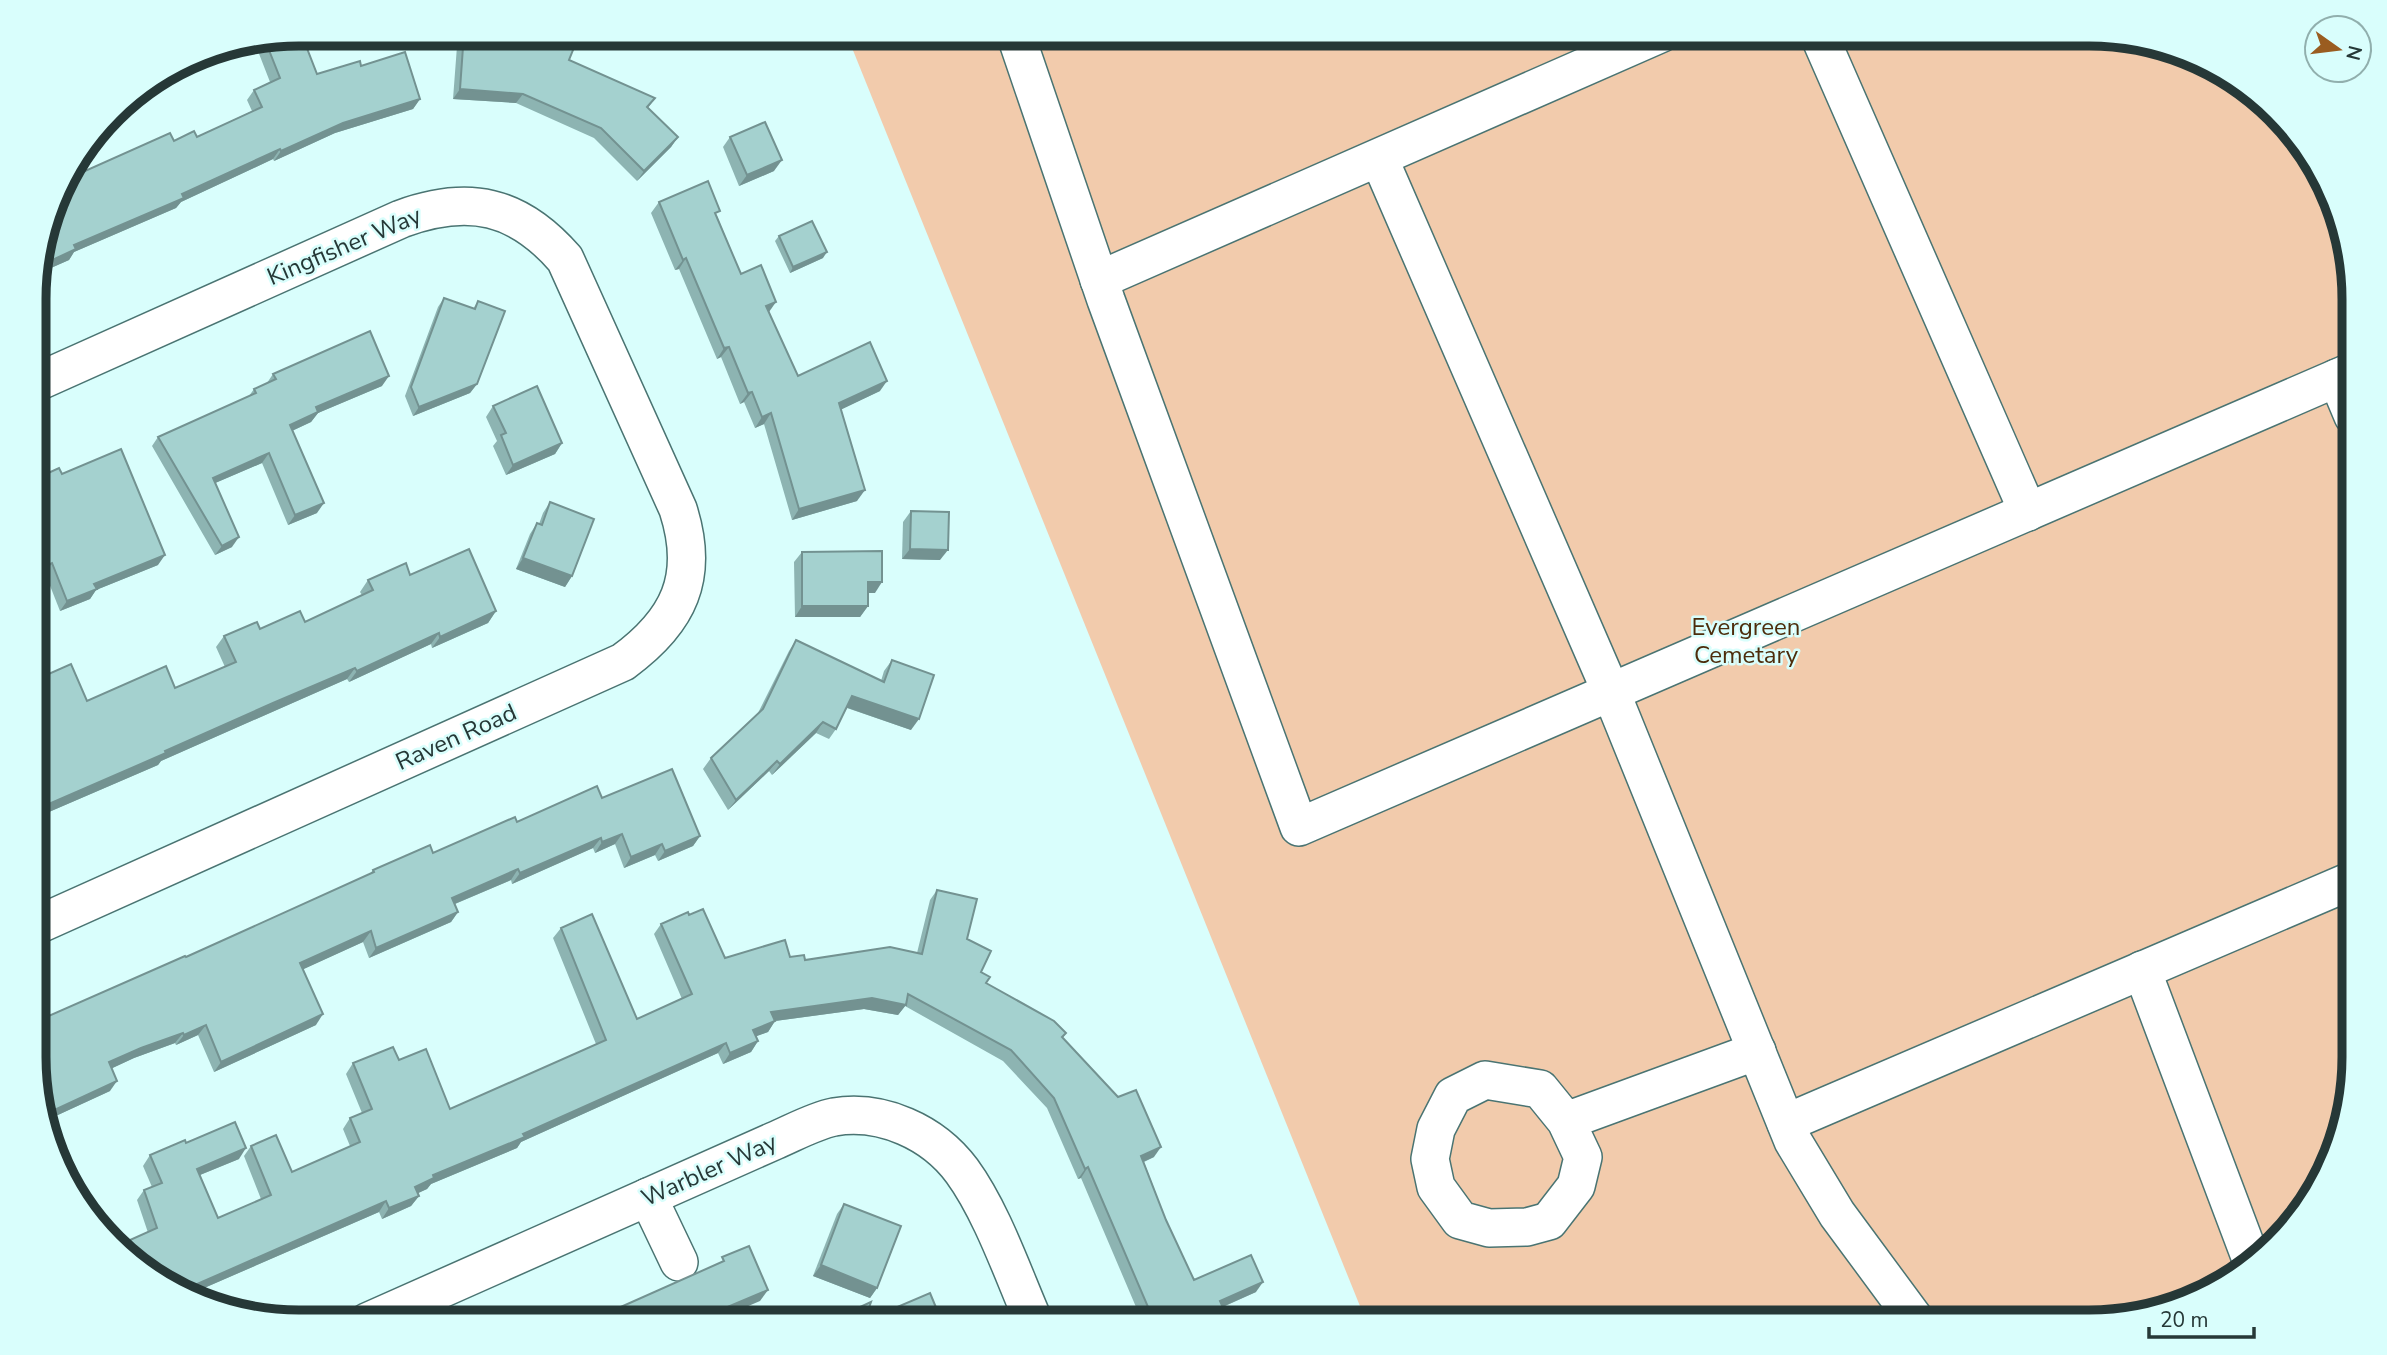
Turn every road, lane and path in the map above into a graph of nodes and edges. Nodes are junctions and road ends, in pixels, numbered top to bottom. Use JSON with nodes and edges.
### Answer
{"nodes":[{"id":1,"x":1019,"y":46,"type":"edge"},
{"id":2,"x":1632,"y":46,"type":"edge"},
{"id":3,"x":1824,"y":46,"type":"edge"},
{"id":4,"x":1378,"y":158,"type":"junction"},
{"id":5,"x":1099,"y":280,"type":"junction"},
{"id":6,"x":2342,"y":376,"type":"edge"},
{"id":7,"x":46,"y":379,"type":"edge"},
{"id":8,"x":638,"y":418,"type":"joint"},
{"id":9,"x":2028,"y":512,"type":"junction"},
{"id":10,"x":1611,"y":692,"type":"junction"},
{"id":11,"x":2342,"y":885,"type":"edge"},
{"id":12,"x":46,"y":922,"type":"edge"},
{"id":13,"x":2142,"y":970,"type":"junction"},
{"id":14,"x":1757,"y":1051,"type":"junction"},
{"id":15,"x":1566,"y":1121,"type":"junction"},
{"id":16,"x":1786,"y":1123,"type":"junction"},
{"id":17,"x":648,"y":1197,"type":"junction"},
{"id":18,"x":2248,"y":1252,"type":"edge"},
{"id":19,"x":679,"y":1262,"type":"dead end"},
{"id":20,"x":394,"y":1310,"type":"edge"},
{"id":21,"x":1029,"y":1310,"type":"edge"},
{"id":22,"x":1908,"y":1310,"type":"edge"}],
"edges":[{"from":1,"to":5,"type":"street"},
{"from":2,"to":4,"type":"street"},
{"from":3,"to":9,"type":"street"},
{"from":4,"to":5,"type":"street"},
{"from":4,"to":10,"type":"street"},
{"from":5,"to":10,"type":"street"},
{"from":6,"to":9,"type":"street"},
{"from":7,"to":8,"type":"street","name":"Kingfisher Way"},
{"from":8,"to":12,"type":"street","name":"Raven Road"},
{"from":9,"to":10,"type":"street"},
{"from":10,"to":14,"type":"street"},
{"from":11,"to":13,"type":"street"},
{"from":13,"to":16,"type":"street"},
{"from":13,"to":18,"type":"street"},
{"from":14,"to":15,"type":"street"},
{"from":14,"to":16,"type":"street"},
{"from":15,"to":15,"type":"street"},
{"from":16,"to":22,"type":"street"},
{"from":17,"to":19,"type":"street"},
{"from":17,"to":20,"type":"street","name":"Warbler Way"},
{"from":17,"to":21,"type":"street","name":"Warbler Way"}]}
